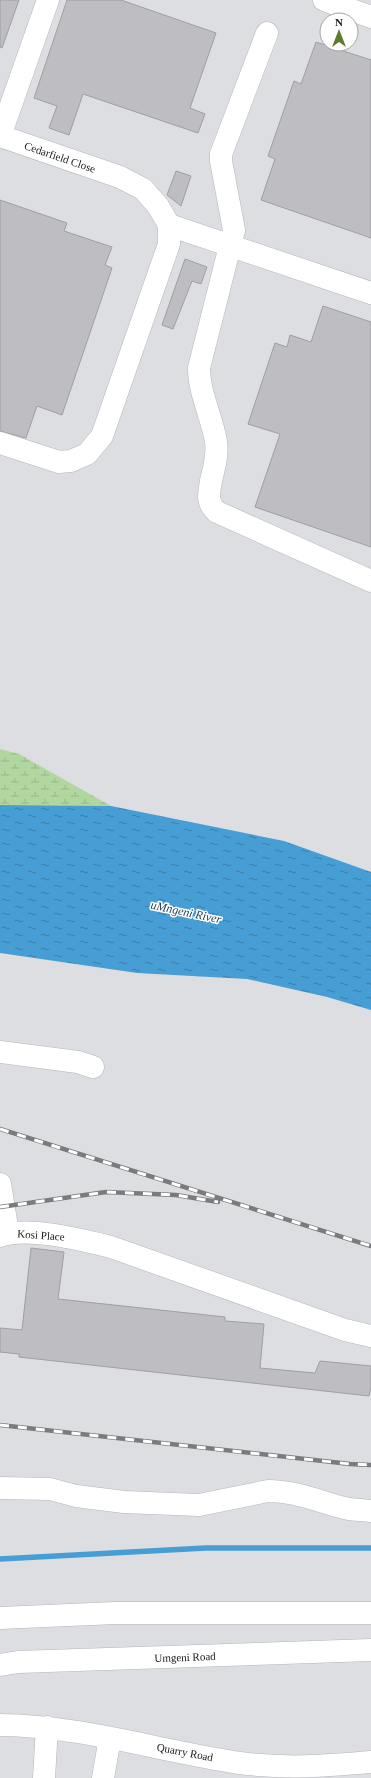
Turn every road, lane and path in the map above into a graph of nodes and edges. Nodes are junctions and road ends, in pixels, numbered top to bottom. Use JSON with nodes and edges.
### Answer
{"nodes":[{"id":1,"x":48,"y":0,"type":"edge"},
{"id":2,"x":324,"y":0,"type":"edge"},
{"id":3,"x":371,"y":17,"type":"edge"},
{"id":4,"x":267,"y":33,"type":"dead end"},
{"id":5,"x":0,"y":136,"type":"edge"},
{"id":6,"x":169,"y":226,"type":"junction"},
{"id":7,"x":231,"y":246,"type":"junction"},
{"id":8,"x":371,"y":292,"type":"edge"},
{"id":9,"x":0,"y":443,"type":"edge"},
{"id":10,"x":371,"y":581,"type":"edge"},
{"id":11,"x":0,"y":1052,"type":"edge"},
{"id":12,"x":93,"y":1067,"type":"dead end"},
{"id":13,"x":0,"y":1184,"type":"edge"},
{"id":14,"x":4,"y":1235,"type":"edge"},
{"id":15,"x":371,"y":1336,"type":"edge"},
{"id":16,"x":0,"y":1488,"type":"edge"},
{"id":17,"x":371,"y":1511,"type":"edge"},
{"id":18,"x":371,"y":1613,"type":"edge"},
{"id":19,"x":0,"y":1618,"type":"edge"},
{"id":20,"x":371,"y":1650,"type":"edge"},
{"id":21,"x":0,"y":1665,"type":"edge"},
{"id":22,"x":0,"y":1725,"type":"edge"},
{"id":23,"x":47,"y":1727,"type":"junction"},
{"id":24,"x":119,"y":1739,"type":"junction"},
{"id":25,"x":371,"y":1762,"type":"edge"},
{"id":26,"x":44,"y":1778,"type":"edge"},
{"id":27,"x":103,"y":1778,"type":"edge"},
{"id":28,"x":117,"y":1778,"type":"edge"}],
"edges":[{"from":1,"to":5,"type":"main road"},
{"from":2,"to":3,"type":"main road"},
{"from":4,"to":7,"type":"main road"},
{"from":5,"to":6,"type":"main road","name":"Cedarfield Close"},
{"from":6,"to":7,"type":"main road"},
{"from":6,"to":9,"type":"main road"},
{"from":7,"to":8,"type":"main road"},
{"from":7,"to":10,"type":"main road"},
{"from":11,"to":12,"type":"main road"},
{"from":13,"to":14,"type":"main road","name":"Kosi Place"},
{"from":14,"to":15,"type":"main road","name":"Kosi Place"},
{"from":16,"to":17,"type":"main road"},
{"from":18,"to":19,"type":"main road"},
{"from":20,"to":21,"type":"main road","name":"Umgeni Road"},
{"from":22,"to":23,"type":"main road","name":"Quarry Road"},
{"from":23,"to":24,"type":"main road","name":"Quarry Road"},
{"from":23,"to":26,"type":"main road"},
{"from":24,"to":25,"type":"main road","name":"Quarry Road"},
{"from":24,"to":27,"type":"main road"},
{"from":24,"to":28,"type":"main road"}]}
